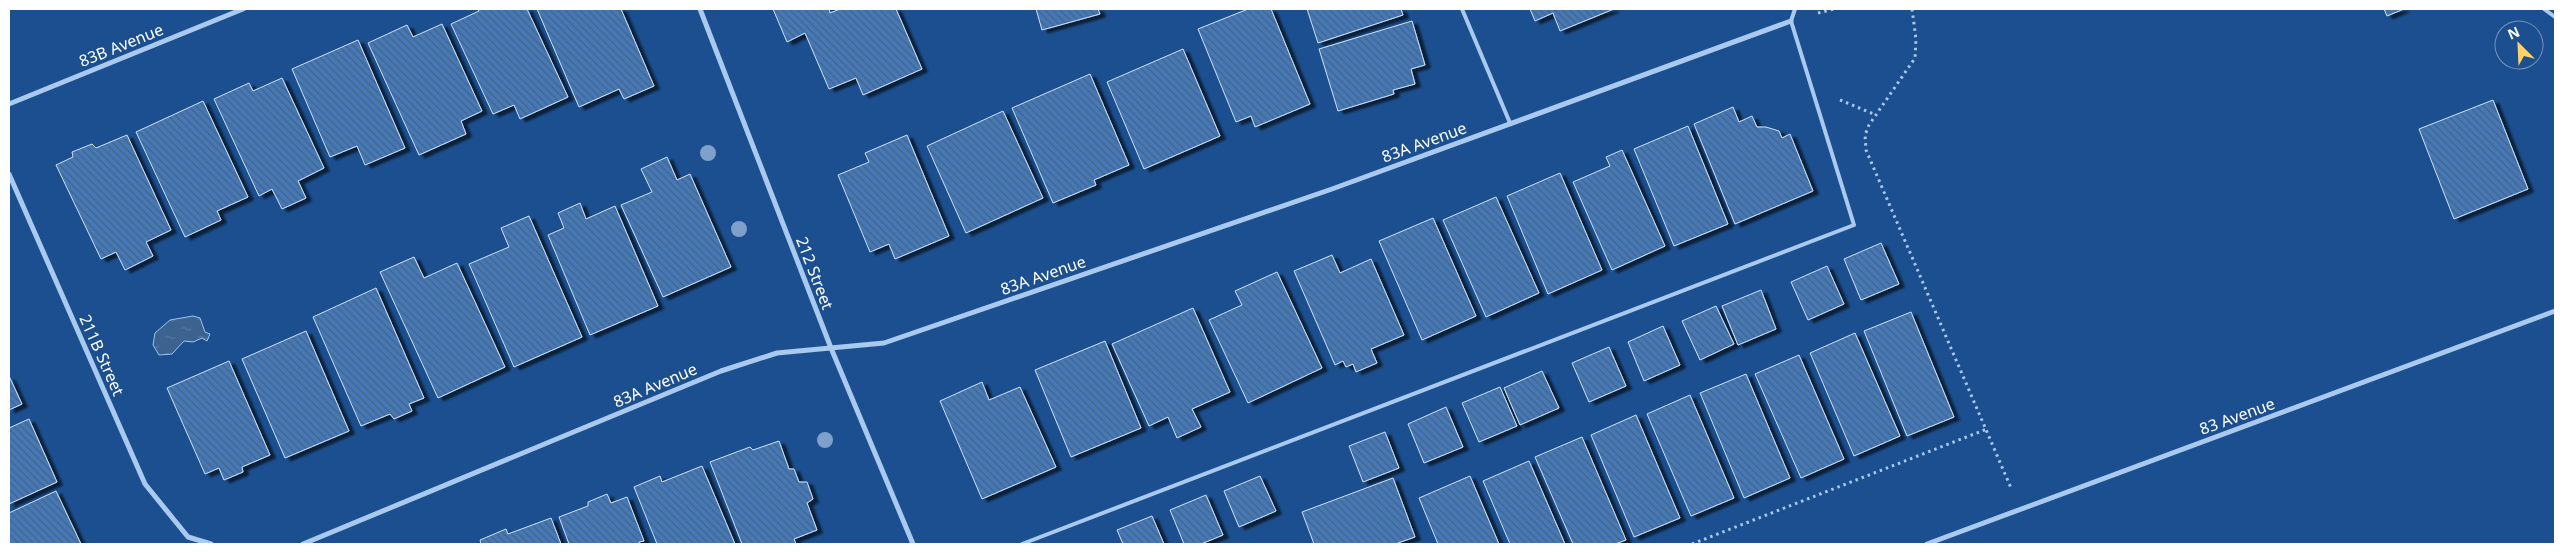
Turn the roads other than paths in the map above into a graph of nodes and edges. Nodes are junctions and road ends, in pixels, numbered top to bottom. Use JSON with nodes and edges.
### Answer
{"nodes":[{"id":1,"x":243,"y":9,"type":"edge"},
{"id":2,"x":700,"y":9,"type":"edge"},
{"id":3,"x":1462,"y":9,"type":"edge"},
{"id":4,"x":1795,"y":9,"type":"edge"},
{"id":5,"x":2544,"y":9,"type":"edge"},
{"id":6,"x":2555,"y":17,"type":"edge"},
{"id":7,"x":1791,"y":20,"type":"junction"},
{"id":8,"x":9,"y":104,"type":"edge"},
{"id":9,"x":1510,"y":123,"type":"junction"},
{"id":10,"x":9,"y":174,"type":"edge"},
{"id":11,"x":2555,"y":311,"type":"edge"},
{"id":12,"x":831,"y":348,"type":"junction"},
{"id":13,"x":210,"y":544,"type":"edge"},
{"id":14,"x":303,"y":544,"type":"edge"},
{"id":15,"x":913,"y":544,"type":"edge"},
{"id":16,"x":1022,"y":544,"type":"edge"},
{"id":17,"x":1927,"y":544,"type":"edge"}],
"edges":[{"from":1,"to":8,"type":"street","name":"83B Avenue"},
{"from":2,"to":12,"type":"street","name":"212 Street"},
{"from":3,"to":9,"type":"lane"},
{"from":4,"to":7,"type":"lane"},
{"from":5,"to":6,"type":"lane"},
{"from":7,"to":9,"type":"street","name":"83A Avenue"},
{"from":7,"to":16,"type":"lane"},
{"from":9,"to":12,"type":"street","name":"83A Avenue"},
{"from":10,"to":13,"type":"street","name":"211B Street"},
{"from":11,"to":17,"type":"street","name":"83 Avenue"},
{"from":12,"to":14,"type":"street","name":"83A Avenue"},
{"from":12,"to":15,"type":"street","name":"212 Street"}]}
